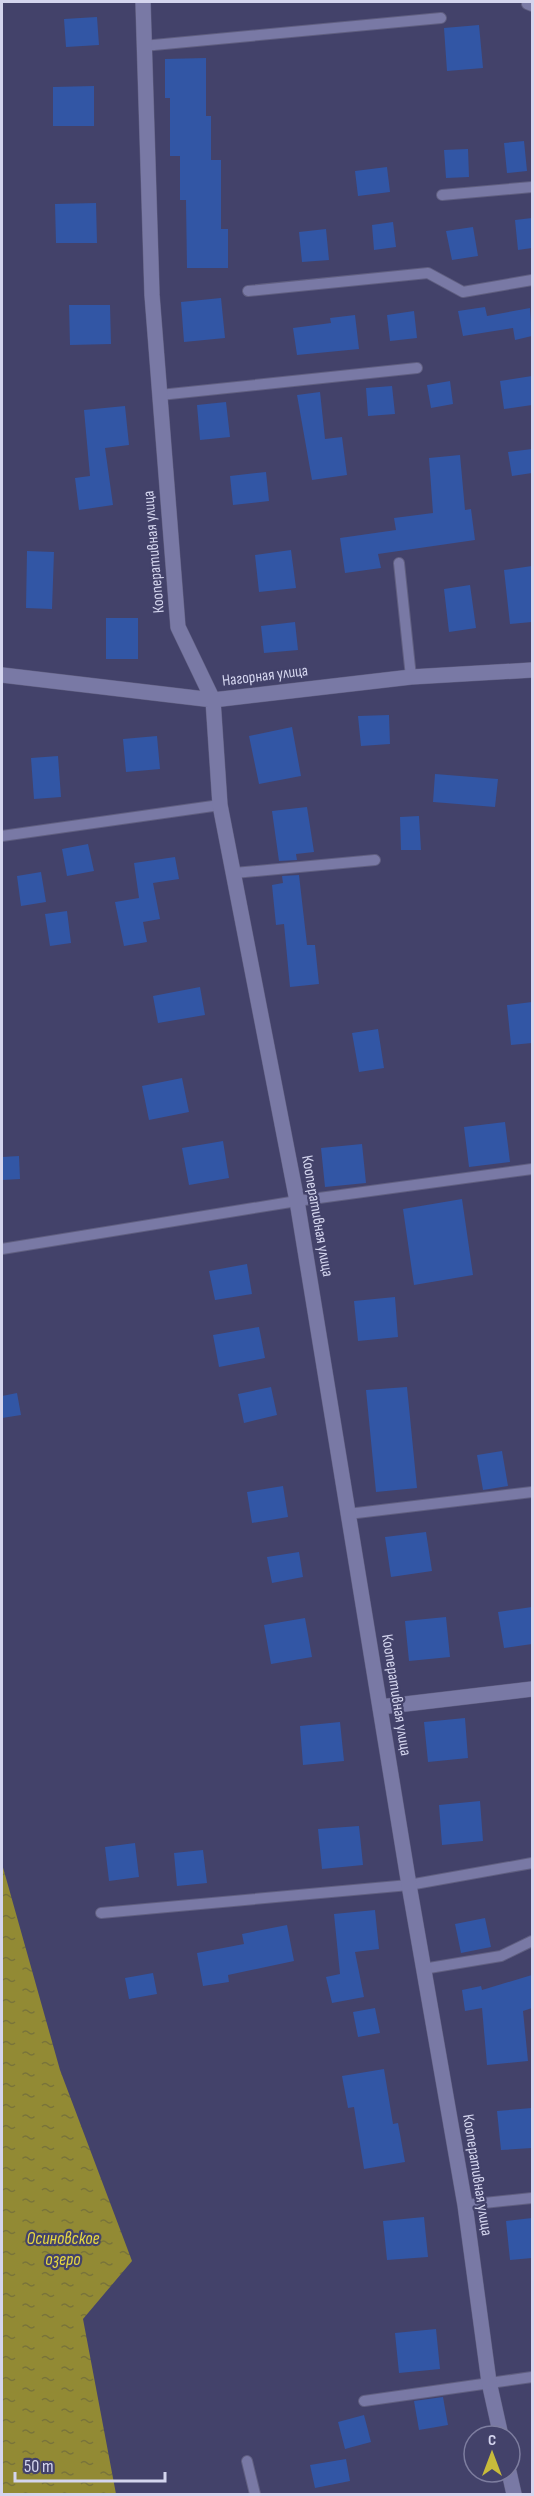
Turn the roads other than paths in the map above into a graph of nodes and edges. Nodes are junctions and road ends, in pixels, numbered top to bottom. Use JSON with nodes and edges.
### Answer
{"nodes":[{"id":1,"x":143,"y":2,"type":"edge"},
{"id":2,"x":441,"y":18,"type":"dead end"},
{"id":3,"x":143,"y":46,"type":"junction"},
{"id":4,"x":532,"y":187,"type":"edge"},
{"id":5,"x":442,"y":195,"type":"dead end"},
{"id":6,"x":532,"y":280,"type":"edge"},
{"id":7,"x":248,"y":291,"type":"dead end"},
{"id":8,"x":417,"y":368,"type":"dead end"},
{"id":9,"x":160,"y":395,"type":"junction"},
{"id":10,"x":399,"y":563,"type":"dead end"},
{"id":11,"x":532,"y":670,"type":"edge"},
{"id":12,"x":2,"y":675,"type":"edge"},
{"id":13,"x":411,"y":677,"type":"junction"},
{"id":14,"x":213,"y":700,"type":"junction"},
{"id":15,"x":220,"y":805,"type":"junction"},
{"id":16,"x":2,"y":836,"type":"edge"},
{"id":17,"x":375,"y":860,"type":"dead end"},
{"id":18,"x":234,"y":873,"type":"junction"},
{"id":19,"x":532,"y":1168,"type":"edge"},
{"id":20,"x":297,"y":1201,"type":"junction"},
{"id":21,"x":2,"y":1248,"type":"edge"},
{"id":22,"x":532,"y":1492,"type":"edge"},
{"id":23,"x":348,"y":1514,"type":"junction"},
{"id":24,"x":532,"y":1689,"type":"edge"},
{"id":25,"x":380,"y":1707,"type":"junction"},
{"id":26,"x":532,"y":1863,"type":"edge"},
{"id":27,"x":409,"y":1885,"type":"junction"},
{"id":28,"x":101,"y":1913,"type":"dead end"},
{"id":29,"x":532,"y":1941,"type":"edge"},
{"id":30,"x":423,"y":1969,"type":"junction"},
{"id":31,"x":532,"y":2198,"type":"edge"},
{"id":32,"x":465,"y":2205,"type":"junction"},
{"id":33,"x":532,"y":2376,"type":"edge"},
{"id":34,"x":489,"y":2382,"type":"junction"},
{"id":35,"x":364,"y":2402,"type":"dead end"},
{"id":36,"x":498,"y":2424,"type":"edge"},
{"id":37,"x":247,"y":2461,"type":"dead end"},
{"id":38,"x":255,"y":2494,"type":"edge"}],
"edges":[{"from":1,"to":3,"type":"street","name":"Кооперативная улица"},
{"from":2,"to":3,"type":"lane"},
{"from":3,"to":9,"type":"street","name":"Кооперативная улица"},
{"from":4,"to":5,"type":"lane"},
{"from":6,"to":7,"type":"lane"},
{"from":8,"to":9,"type":"lane"},
{"from":9,"to":14,"type":"street","name":"Кооперативная улица"},
{"from":10,"to":13,"type":"lane"},
{"from":11,"to":13,"type":"street","name":"Нагорная улица"},
{"from":12,"to":14,"type":"street","name":"Нагорная улица"},
{"from":13,"to":14,"type":"street","name":"Нагорная улица"},
{"from":14,"to":15,"type":"street","name":"Кооперативная улица"},
{"from":15,"to":16,"type":"lane"},
{"from":15,"to":18,"type":"street","name":"Кооперативная улица"},
{"from":17,"to":18,"type":"lane"},
{"from":18,"to":20,"type":"street","name":"Кооперативная улица"},
{"from":19,"to":20,"type":"lane"},
{"from":20,"to":21,"type":"lane"},
{"from":20,"to":23,"type":"street","name":"Кооперативная улица"},
{"from":22,"to":23,"type":"lane"},
{"from":23,"to":25,"type":"street","name":"Кооперативная улица"},
{"from":24,"to":25,"type":"street"},
{"from":25,"to":27,"type":"street","name":"Кооперативная улица"},
{"from":26,"to":27,"type":"lane"},
{"from":27,"to":28,"type":"lane"},
{"from":27,"to":30,"type":"street","name":"Кооперативная улица"},
{"from":29,"to":30,"type":"lane"},
{"from":30,"to":32,"type":"street","name":"Кооперативная улица"},
{"from":31,"to":32,"type":"lane"},
{"from":32,"to":34,"type":"street","name":"Кооперативная улица"},
{"from":33,"to":34,"type":"lane"},
{"from":34,"to":35,"type":"lane"},
{"from":34,"to":36,"type":"street","name":"Кооперативная улица"},
{"from":37,"to":38,"type":"lane"}]}
